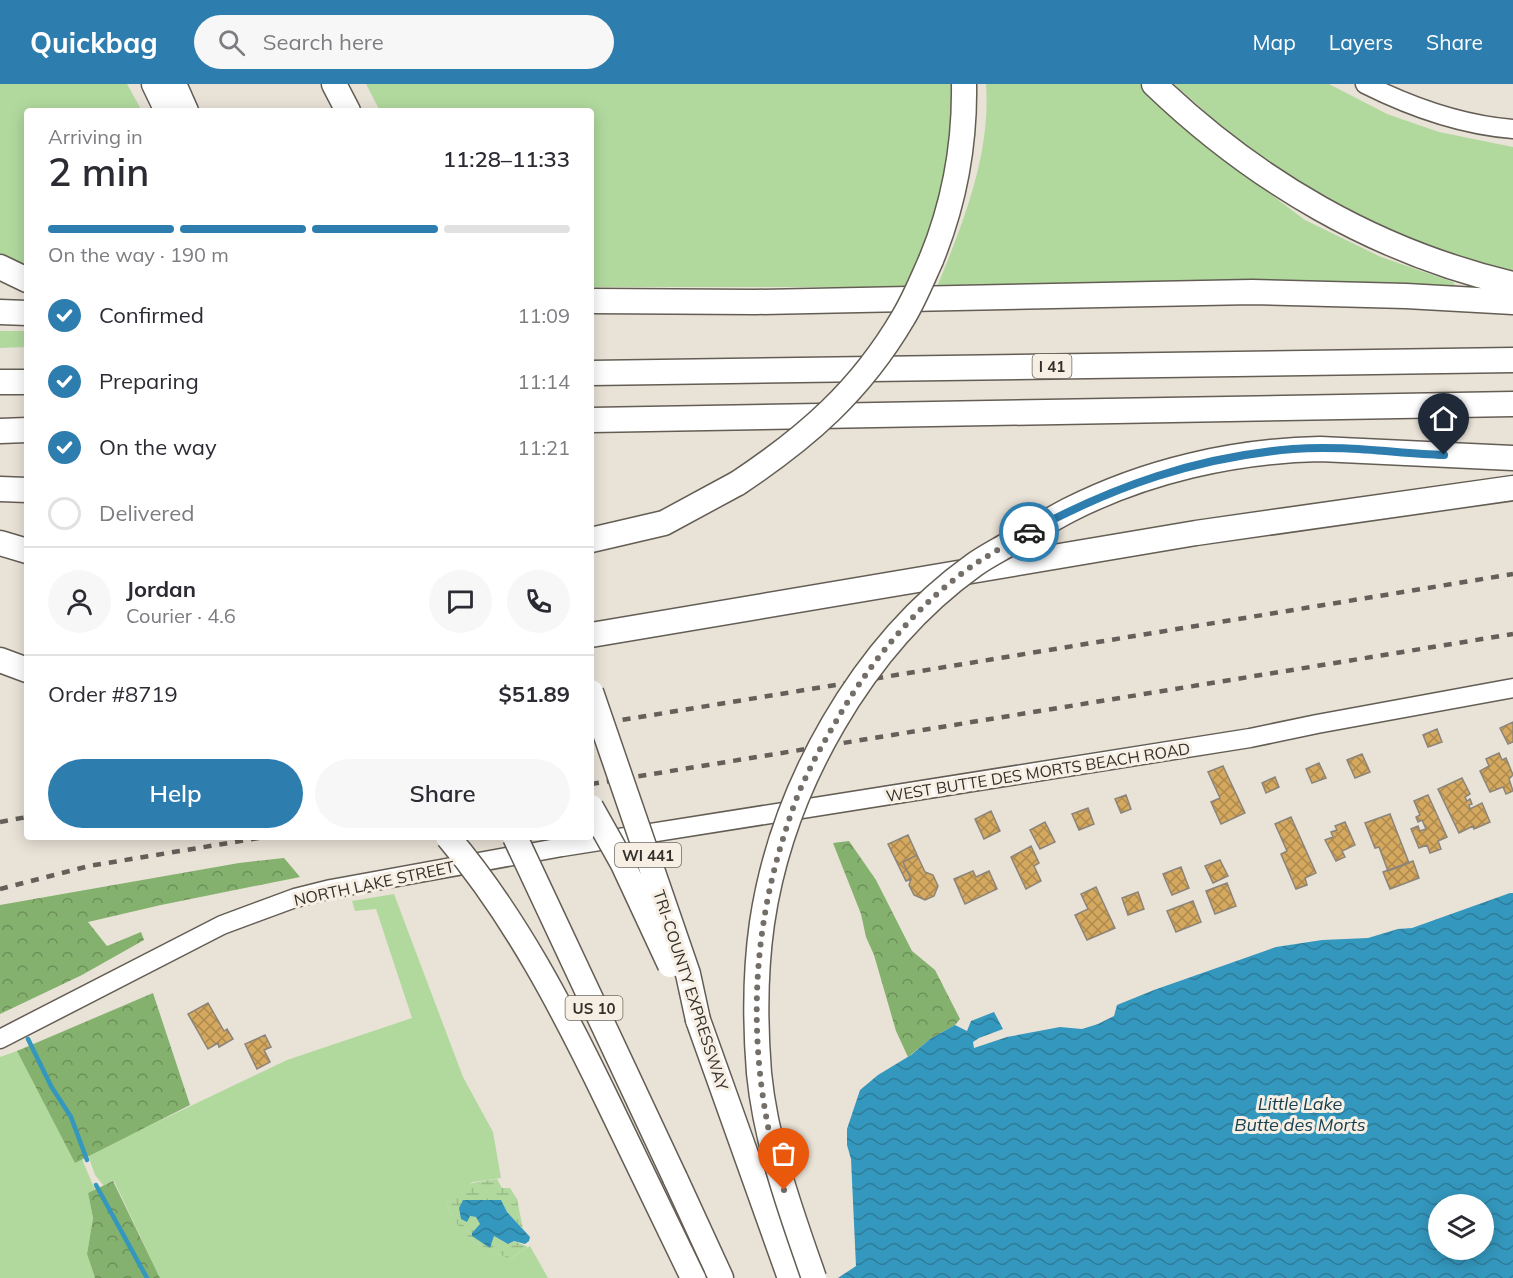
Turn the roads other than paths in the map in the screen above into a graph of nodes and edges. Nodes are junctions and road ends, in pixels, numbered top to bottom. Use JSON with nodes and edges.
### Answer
{"nodes":[{"id":1,"x":154,"y":84,"type":"edge"},
{"id":2,"x":174,"y":84,"type":"edge"},
{"id":3,"x":334,"y":84,"type":"edge"},
{"id":4,"x":964,"y":84,"type":"edge"},
{"id":5,"x":1154,"y":84,"type":"edge"},
{"id":6,"x":1365,"y":84,"type":"edge"},
{"id":7,"x":166,"y":108,"type":"edge"},
{"id":8,"x":185,"y":108,"type":"edge"},
{"id":9,"x":346,"y":108,"type":"edge"},
{"id":10,"x":1513,"y":129,"type":"edge"},
{"id":11,"x":0,"y":267,"type":"edge"},
{"id":12,"x":24,"y":279,"type":"edge"},
{"id":13,"x":1513,"y":284,"type":"edge"},
{"id":14,"x":594,"y":301,"type":"edge"},
{"id":15,"x":1513,"y":303,"type":"edge"},
{"id":16,"x":0,"y":312,"type":"edge"},
{"id":17,"x":24,"y":313,"type":"edge"},
{"id":18,"x":1513,"y":360,"type":"edge"},
{"id":19,"x":594,"y":373,"type":"edge"},
{"id":20,"x":0,"y":382,"type":"edge"},
{"id":21,"x":24,"y":382,"type":"edge"},
{"id":22,"x":1513,"y":404,"type":"edge"},
{"id":23,"x":594,"y":420,"type":"edge"},
{"id":24,"x":24,"y":430,"type":"edge"},
{"id":25,"x":0,"y":431,"type":"edge"},
{"id":26,"x":1513,"y":458,"type":"edge"},
{"id":27,"x":1513,"y":488,"type":"edge"},
{"id":28,"x":0,"y":489,"type":"edge"},
{"id":29,"x":24,"y":490,"type":"edge"},
{"id":30,"x":594,"y":539,"type":"edge"},
{"id":31,"x":0,"y":543,"type":"edge"},
{"id":32,"x":24,"y":550,"type":"edge"},
{"id":33,"x":594,"y":634,"type":"edge"},
{"id":34,"x":0,"y":660,"type":"edge"},
{"id":35,"x":24,"y":669,"type":"edge"},
{"id":36,"x":1513,"y":688,"type":"edge"},
{"id":37,"x":594,"y":701,"type":"edge"},
{"id":38,"x":594,"y":812,"type":"edge"},
{"id":39,"x":450,"y":840,"type":"edge"},
{"id":40,"x":516,"y":840,"type":"edge"},
{"id":41,"x":562,"y":847,"type":"joint"},
{"id":42,"x":698,"y":1020,"type":"junction"},
{"id":43,"x":0,"y":1039,"type":"edge"},
{"id":44,"x":693,"y":1278,"type":"edge"},
{"id":45,"x":721,"y":1278,"type":"edge"},
{"id":46,"x":790,"y":1278,"type":"edge"},
{"id":47,"x":814,"y":1278,"type":"edge"}],
"edges":[{"from":1,"to":7,"type":"highway"},
{"from":2,"to":8,"type":"highway"},
{"from":3,"to":9,"type":"highway"},
{"from":4,"to":30,"type":"highway","bridge":true},
{"from":5,"to":13,"type":"highway"},
{"from":6,"to":10,"type":"street"},
{"from":11,"to":12,"type":"highway"},
{"from":14,"to":15,"type":"highway"},
{"from":16,"to":17,"type":"highway"},
{"from":18,"to":19,"type":"highway","number":"I 41"},
{"from":20,"to":21,"type":"highway"},
{"from":22,"to":23,"type":"highway"},
{"from":24,"to":25,"type":"highway"},
{"from":26,"to":47,"type":"highway","bridge":true},
{"from":27,"to":33,"type":"highway"},
{"from":28,"to":29,"type":"highway"},
{"from":31,"to":32,"type":"highway"},
{"from":34,"to":35,"type":"highway"},
{"from":36,"to":41,"type":"street","name":"WEST BUTTE DES MORTS BEACH ROAD"},
{"from":37,"to":42,"type":"highway","name":"TRI-COUNTY EXPRESSWAY","number":"WI 441","bridge":true},
{"from":38,"to":42,"type":"highway","bridge":true},
{"from":39,"to":44,"type":"highway","bridge":true},
{"from":40,"to":45,"type":"highway","number":"US 10","bridge":true},
{"from":41,"to":43,"type":"street","name":"NORTH LAKE STREET"},
{"from":42,"to":46,"type":"highway","name":"TRI-COUNTY EXPRESSWAY","number":"WI 441"}]}
